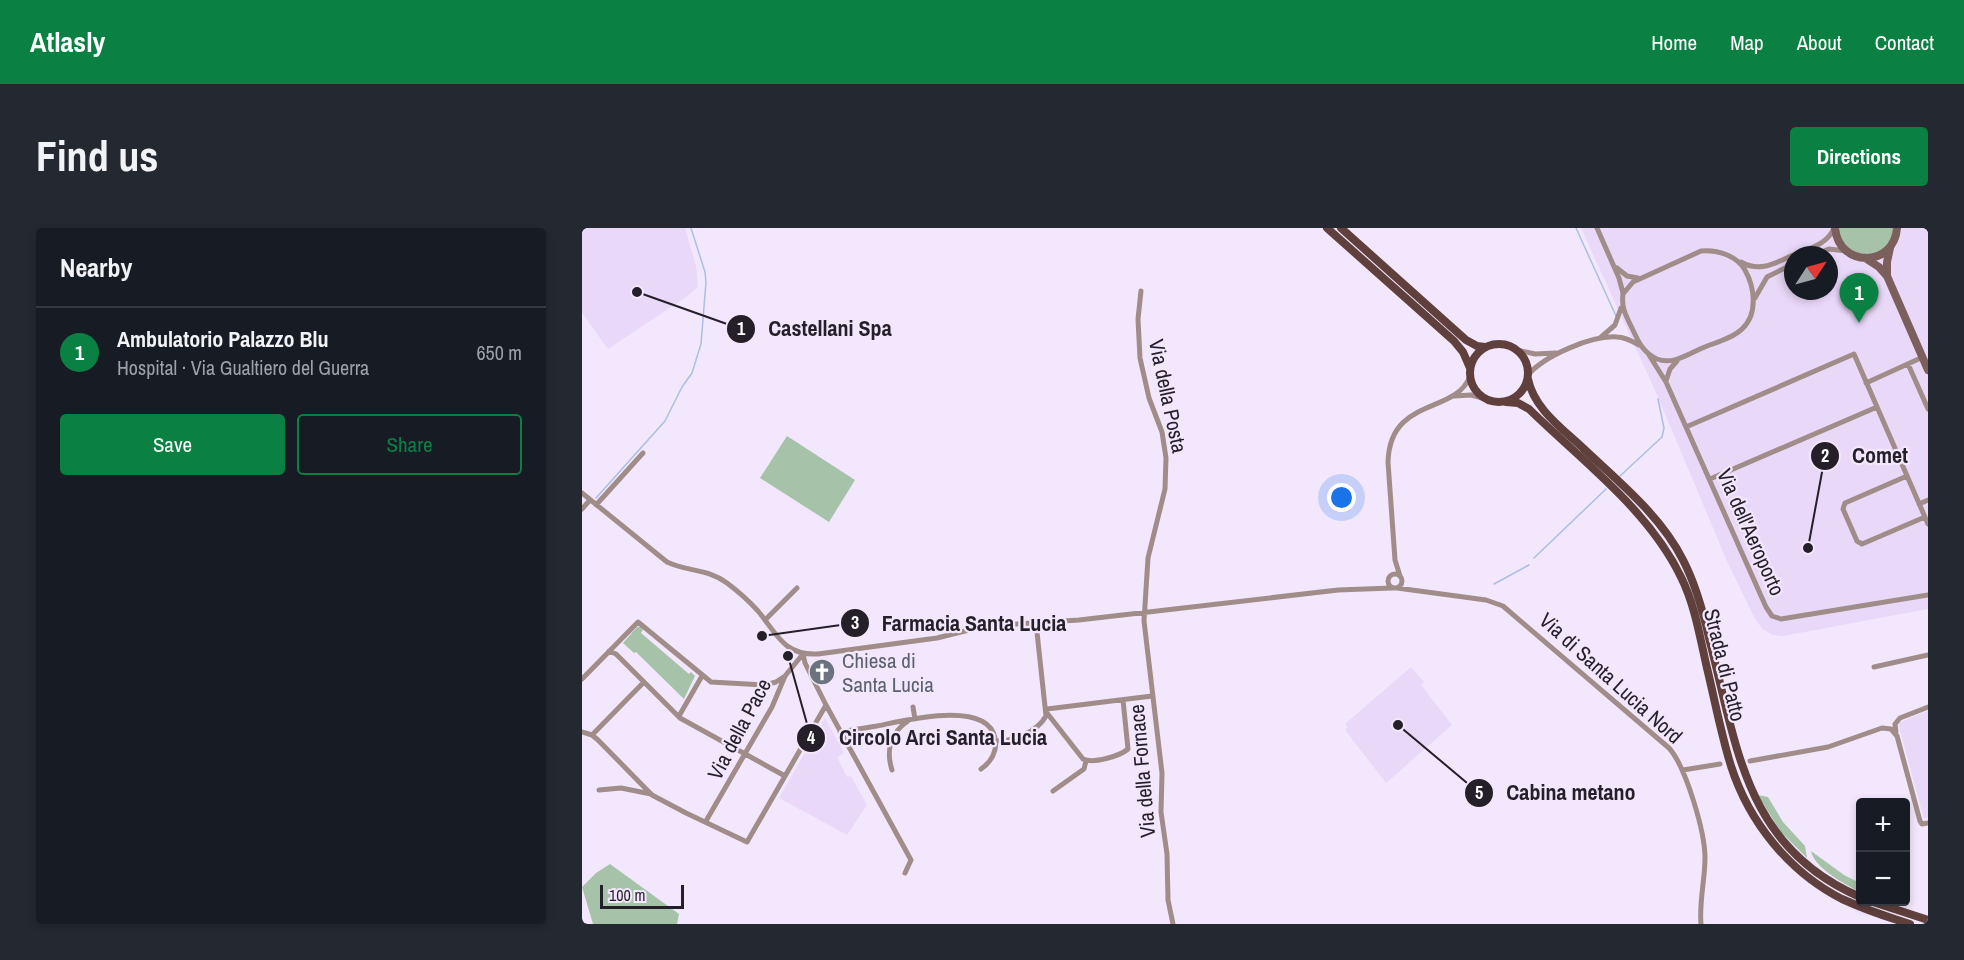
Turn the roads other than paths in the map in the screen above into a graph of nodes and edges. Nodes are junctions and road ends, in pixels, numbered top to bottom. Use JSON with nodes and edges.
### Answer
{"nodes":[{"id":1,"x":1327,"y":228,"type":"edge"},
{"id":2,"x":1341,"y":228,"type":"edge"},
{"id":3,"x":1598,"y":228,"type":"edge"},
{"id":4,"x":1834,"y":228,"type":"edge"},
{"id":5,"x":1897,"y":230,"type":"edge"},
{"id":6,"x":1813,"y":246,"type":"edge"},
{"id":7,"x":1891,"y":246,"type":"junction"},
{"id":8,"x":1838,"y":250,"type":"edge"},
{"id":9,"x":1847,"y":252,"type":"junction"},
{"id":10,"x":1865,"y":258,"type":"junction"},
{"id":11,"x":1784,"y":259,"type":"edge"},
{"id":12,"x":1738,"y":261,"type":"junction"},
{"id":13,"x":1613,"y":262,"type":"junction"},
{"id":14,"x":1784,"y":268,"type":"edge"},
{"id":15,"x":1887,"y":276,"type":"junction"},
{"id":16,"x":1640,"y":278,"type":"junction"},
{"id":17,"x":1141,"y":291,"type":"dead end"},
{"id":18,"x":1623,"y":294,"type":"junction"},
{"id":19,"x":1755,"y":299,"type":"junction"},
{"id":20,"x":1622,"y":303,"type":"junction"},
{"id":21,"x":1598,"y":339,"type":"junction"},
{"id":22,"x":1641,"y":346,"type":"junction"},
{"id":23,"x":1485,"y":347,"type":"junction"},
{"id":24,"x":1517,"y":350,"type":"junction"},
{"id":25,"x":1560,"y":352,"type":"junction"},
{"id":26,"x":1649,"y":355,"type":"junction"},
{"id":27,"x":1681,"y":357,"type":"junction"},
{"id":28,"x":1923,"y":357,"type":"junction"},
{"id":29,"x":1908,"y":364,"type":"junction"},
{"id":30,"x":1928,"y":369,"type":"edge"},
{"id":31,"x":1470,"y":372,"type":"junction"},
{"id":32,"x":1528,"y":377,"type":"junction"},
{"id":33,"x":1666,"y":382,"type":"junction"},
{"id":34,"x":1866,"y":383,"type":"junction"},
{"id":35,"x":1450,"y":398,"type":"junction"},
{"id":36,"x":1486,"y":399,"type":"junction"},
{"id":37,"x":1506,"y":402,"type":"junction"},
{"id":38,"x":1876,"y":407,"type":"junction"},
{"id":39,"x":1928,"y":409,"type":"edge"},
{"id":40,"x":1686,"y":427,"type":"junction"},
{"id":41,"x":643,"y":453,"type":"dead end"},
{"id":42,"x":1907,"y":476,"type":"junction"},
{"id":43,"x":1710,"y":479,"type":"junction"},
{"id":44,"x":582,"y":493,"type":"edge"},
{"id":45,"x":590,"y":500,"type":"junction"},
{"id":46,"x":1928,"y":500,"type":"edge"},
{"id":47,"x":1919,"y":504,"type":"junction"},
{"id":48,"x":596,"y":505,"type":"junction"},
{"id":49,"x":582,"y":509,"type":"edge"},
{"id":50,"x":1927,"y":520,"type":"edge"},
{"id":51,"x":1395,"y":560,"type":"junction"},
{"id":52,"x":1400,"y":576,"type":"junction"},
{"id":53,"x":1390,"y":577,"type":"junction"},
{"id":54,"x":797,"y":588,"type":"dead end"},
{"id":55,"x":1376,"y":588,"type":"junction"},
{"id":56,"x":1394,"y":588,"type":"junction"},
{"id":57,"x":1928,"y":595,"type":"edge"},
{"id":58,"x":1144,"y":614,"type":"junction"},
{"id":59,"x":765,"y":620,"type":"junction"},
{"id":60,"x":1036,"y":623,"type":"junction"},
{"id":61,"x":609,"y":651,"type":"junction"},
{"id":62,"x":803,"y":654,"type":"junction"},
{"id":63,"x":1928,"y":655,"type":"edge"},
{"id":64,"x":1874,"y":667,"type":"dead end"},
{"id":65,"x":702,"y":676,"type":"junction"},
{"id":66,"x":786,"y":676,"type":"junction"},
{"id":67,"x":582,"y":679,"type":"edge"},
{"id":68,"x":644,"y":682,"type":"junction"},
{"id":69,"x":1152,"y":696,"type":"junction"},
{"id":70,"x":1123,"y":700,"type":"junction"},
{"id":71,"x":826,"y":705,"type":"junction"},
{"id":72,"x":913,"y":707,"type":"dead end"},
{"id":73,"x":1928,"y":708,"type":"edge"},
{"id":74,"x":1047,"y":711,"type":"junction"},
{"id":75,"x":679,"y":716,"type":"junction"},
{"id":76,"x":912,"y":720,"type":"junction"},
{"id":77,"x":582,"y":732,"type":"edge"},
{"id":78,"x":840,"y":732,"type":"junction"},
{"id":79,"x":592,"y":735,"type":"junction"},
{"id":80,"x":1897,"y":736,"type":"junction"},
{"id":81,"x":996,"y":741,"type":"junction"},
{"id":82,"x":745,"y":755,"type":"junction"},
{"id":83,"x":1086,"y":761,"type":"junction"},
{"id":84,"x":1750,"y":761,"type":"dead end"},
{"id":85,"x":1720,"y":764,"type":"dead end"},
{"id":86,"x":981,"y":769,"type":"dead end"},
{"id":87,"x":892,"y":770,"type":"dead end"},
{"id":88,"x":1683,"y":770,"type":"junction"},
{"id":89,"x":785,"y":776,"type":"junction"},
{"id":90,"x":599,"y":790,"type":"dead end"},
{"id":91,"x":1053,"y":791,"type":"dead end"},
{"id":92,"x":652,"y":795,"type":"junction"},
{"id":93,"x":706,"y":821,"type":"junction"},
{"id":94,"x":1928,"y":823,"type":"edge"},
{"id":95,"x":905,"y":873,"type":"dead end"},
{"id":96,"x":1856,"y":895,"type":"edge"},
{"id":97,"x":1885,"y":906,"type":"edge"},
{"id":98,"x":1928,"y":920,"type":"edge"},
{"id":99,"x":1173,"y":924,"type":"edge"},
{"id":100,"x":1701,"y":924,"type":"edge"},
{"id":101,"x":1910,"y":924,"type":"edge"}],
"edges":[{"from":1,"to":31,"type":"main road"},
{"from":2,"to":23,"type":"main road"},
{"from":3,"to":13,"type":"street"},
{"from":4,"to":6,"type":"street"},
{"from":4,"to":9,"type":"street"},
{"from":5,"to":7,"type":"street"},
{"from":7,"to":10,"type":"street"},
{"from":7,"to":15,"type":"street"},
{"from":8,"to":9,"type":"street"},
{"from":9,"to":10,"type":"street"},
{"from":10,"to":15,"type":"street"},
{"from":11,"to":12,"type":"street"},
{"from":12,"to":16,"type":"street"},
{"from":12,"to":19,"type":"street"},
{"from":13,"to":16,"type":"street"},
{"from":13,"to":18,"type":"street"},
{"from":14,"to":19,"type":"street"},
{"from":15,"to":28,"type":"street"},
{"from":16,"to":18,"type":"street"},
{"from":17,"to":58,"type":"street","name":"Via della Posta"},
{"from":18,"to":20,"type":"street"},
{"from":19,"to":27,"type":"street"},
{"from":20,"to":21,"type":"street"},
{"from":20,"to":22,"type":"street"},
{"from":21,"to":22,"type":"street"},
{"from":21,"to":25,"type":"street"},
{"from":22,"to":26,"type":"street"},
{"from":23,"to":24,"type":"main road"},
{"from":23,"to":31,"type":"main road"},
{"from":24,"to":25,"type":"street"},
{"from":24,"to":32,"type":"main road"},
{"from":25,"to":32,"type":"street"},
{"from":26,"to":27,"type":"street"},
{"from":26,"to":33,"type":"street","name":"Via dell'Aeroporto"},
{"from":27,"to":33,"type":"street"},
{"from":28,"to":29,"type":"street"},
{"from":28,"to":30,"type":"street"},
{"from":29,"to":34,"type":"street"},
{"from":29,"to":39,"type":"street"},
{"from":31,"to":35,"type":"street"},
{"from":31,"to":36,"type":"main road"},
{"from":32,"to":37,"type":"main road"},
{"from":32,"to":96,"type":"main road","name":"Strada di Patto"},
{"from":33,"to":40,"type":"street","name":"Via dell'Aeroporto"},
{"from":34,"to":38,"type":"street"},
{"from":34,"to":40,"type":"street"},
{"from":35,"to":36,"type":"street"},
{"from":35,"to":51,"type":"street"},
{"from":36,"to":37,"type":"main road"},
{"from":37,"to":101,"type":"main road","name":"Strada di Patto"},
{"from":38,"to":42,"type":"street"},
{"from":38,"to":43,"type":"street"},
{"from":40,"to":43,"type":"street","name":"Via dell'Aeroporto"},
{"from":41,"to":48,"type":"street"},
{"from":42,"to":47,"type":"street"},
{"from":42,"to":50,"type":"street"},
{"from":43,"to":57,"type":"street","name":"Via dell'Aeroporto"},
{"from":44,"to":45,"type":"street"},
{"from":45,"to":48,"type":"street"},
{"from":45,"to":49,"type":"street"},
{"from":46,"to":47,"type":"street"},
{"from":47,"to":50,"type":"street"},
{"from":48,"to":59,"type":"street"},
{"from":51,"to":52,"type":"street"},
{"from":51,"to":53,"type":"street"},
{"from":52,"to":53,"type":"street"},
{"from":52,"to":56,"type":"street"},
{"from":53,"to":55,"type":"street"},
{"from":53,"to":56,"type":"street"},
{"from":54,"to":59,"type":"street"},
{"from":55,"to":56,"type":"street","name":"Via di Santa Lucia Nord"},
{"from":55,"to":58,"type":"street","name":"Via di Santa Lucia Nord"},
{"from":56,"to":88,"type":"street","name":"Via di Santa Lucia Nord"},
{"from":58,"to":60,"type":"street","name":"Via di Santa Lucia Nord"},
{"from":58,"to":69,"type":"street","name":"Via della Fornace"},
{"from":59,"to":62,"type":"street"},
{"from":60,"to":62,"type":"street","name":"Via di Santa Lucia Nord"},
{"from":60,"to":74,"type":"street"},
{"from":61,"to":65,"type":"street"},
{"from":61,"to":67,"type":"street"},
{"from":61,"to":68,"type":"street"},
{"from":62,"to":66,"type":"street","name":"Via della Pace"},
{"from":62,"to":71,"type":"street"},
{"from":63,"to":64,"type":"street"},
{"from":65,"to":66,"type":"street"},
{"from":65,"to":75,"type":"street"},
{"from":66,"to":82,"type":"street","name":"Via della Pace"},
{"from":68,"to":75,"type":"street"},
{"from":68,"to":79,"type":"street"},
{"from":69,"to":70,"type":"street"},
{"from":69,"to":99,"type":"street","name":"Via della Fornace"},
{"from":70,"to":74,"type":"street"},
{"from":70,"to":83,"type":"street"},
{"from":71,"to":78,"type":"street"},
{"from":71,"to":89,"type":"street"},
{"from":72,"to":76,"type":"street"},
{"from":73,"to":80,"type":"street"},
{"from":74,"to":81,"type":"street"},
{"from":74,"to":83,"type":"street"},
{"from":75,"to":82,"type":"street"},
{"from":76,"to":78,"type":"street"},
{"from":76,"to":81,"type":"street"},
{"from":76,"to":87,"type":"street"},
{"from":77,"to":79,"type":"street"},
{"from":78,"to":95,"type":"street"},
{"from":79,"to":92,"type":"street"},
{"from":80,"to":84,"type":"street"},
{"from":80,"to":94,"type":"street"},
{"from":81,"to":86,"type":"street"},
{"from":82,"to":89,"type":"street"},
{"from":82,"to":93,"type":"street","name":"Via della Pace"},
{"from":83,"to":91,"type":"street"},
{"from":85,"to":88,"type":"street"},
{"from":88,"to":100,"type":"street","name":"Via di Santa Lucia Nord"},
{"from":89,"to":93,"type":"street"},
{"from":90,"to":92,"type":"street"},
{"from":92,"to":93,"type":"street"},
{"from":97,"to":98,"type":"main road"}]}
